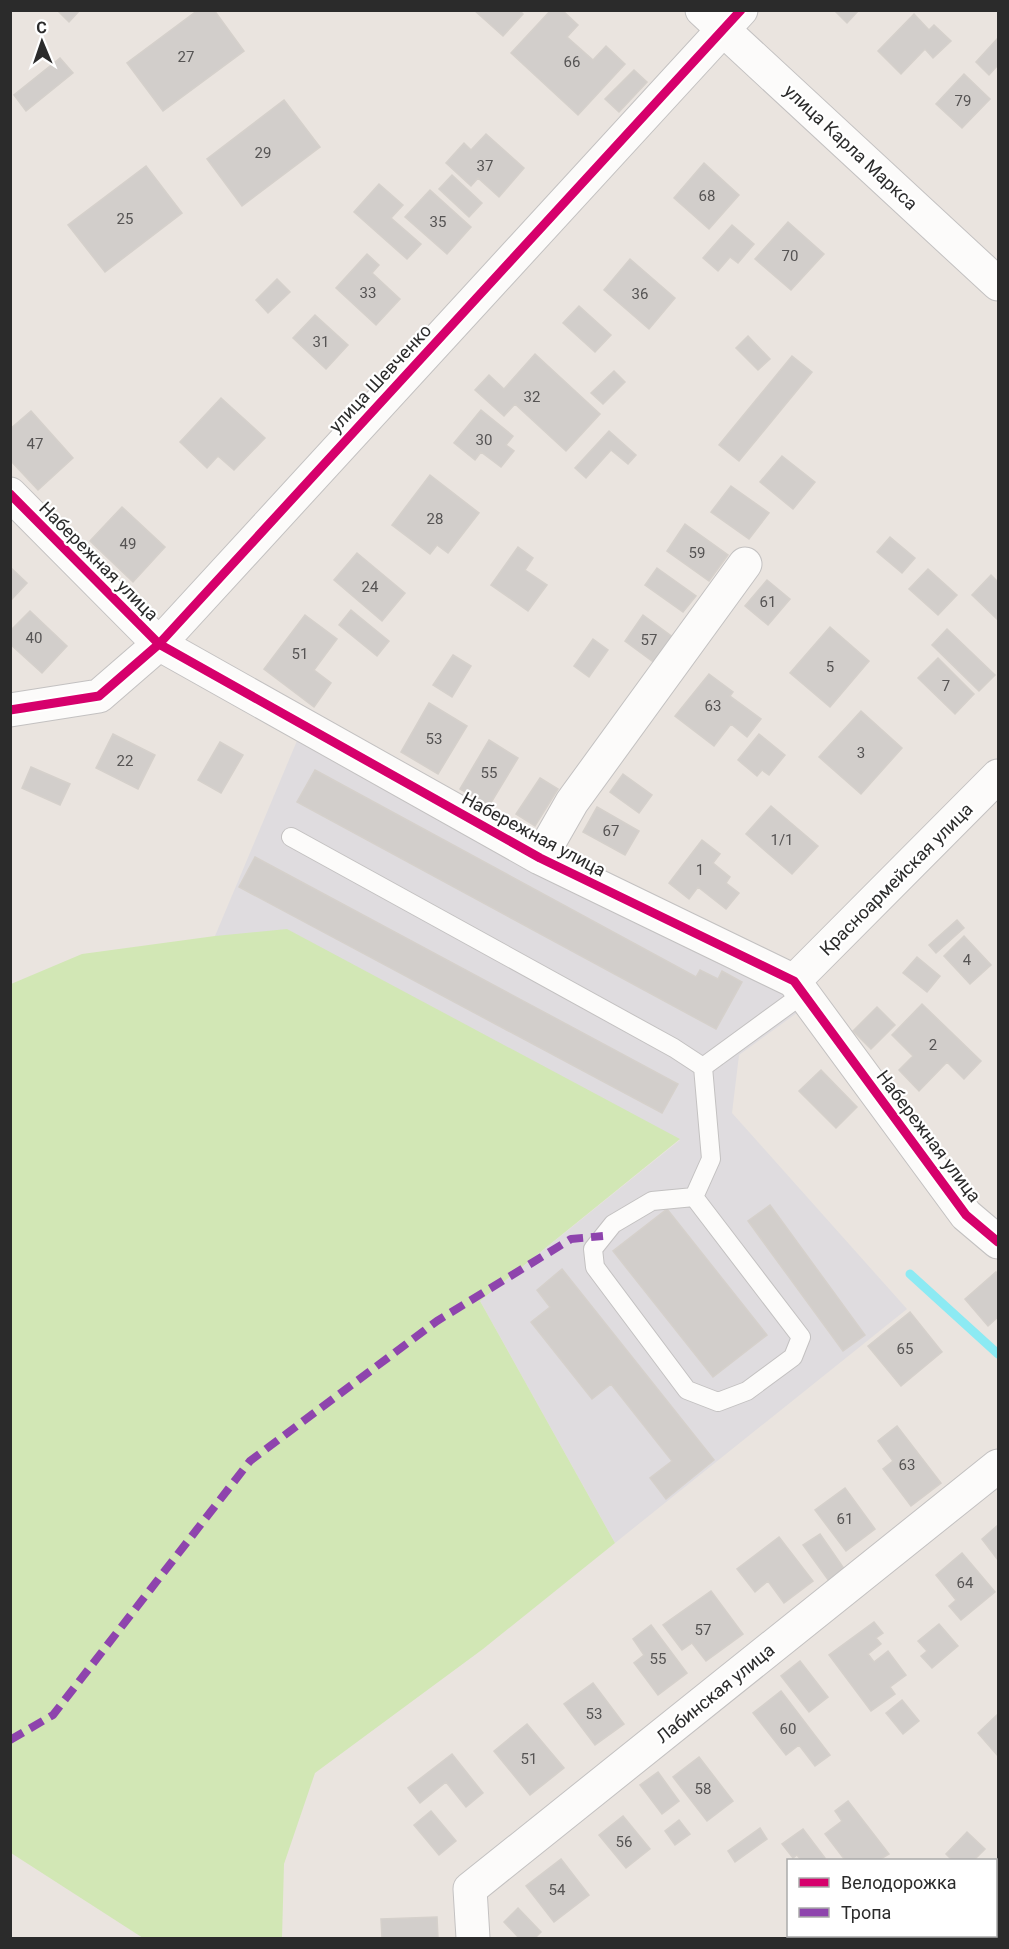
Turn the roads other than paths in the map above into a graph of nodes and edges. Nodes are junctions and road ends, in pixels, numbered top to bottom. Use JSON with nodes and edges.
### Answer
{"nodes":[{"id":1,"x":722,"y":17,"type":"edge"},
{"id":2,"x":999,"y":284,"type":"edge"},
{"id":3,"x":10,"y":494,"type":"edge"},
{"id":4,"x":745,"y":564,"type":"dead end"},
{"id":5,"x":159,"y":644,"type":"junction"},
{"id":6,"x":10,"y":710,"type":"edge"},
{"id":7,"x":999,"y":776,"type":"edge"},
{"id":8,"x":291,"y":837,"type":"dead end"},
{"id":9,"x":540,"y":858,"type":"junction"},
{"id":10,"x":799,"y":988,"type":"junction"},
{"id":11,"x":703,"y":1067,"type":"junction"},
{"id":12,"x":694,"y":1197,"type":"junction"},
{"id":13,"x":999,"y":1242,"type":"edge"},
{"id":14,"x":999,"y":1467,"type":"edge"},
{"id":15,"x":473,"y":1938,"type":"edge"}],
"edges":[{"from":1,"to":2,"type":"street","name":"улица Карла Маркса"},
{"from":1,"to":5,"type":"street","name":"улица Шевченко"},
{"from":3,"to":5,"type":"street","name":"Набережная улица"},
{"from":4,"to":9,"type":"street","name":"Набережная улица"},
{"from":5,"to":6,"type":"street","name":"улица Шевченко"},
{"from":5,"to":9,"type":"street","name":"Набережная улица"},
{"from":7,"to":10,"type":"street","name":"Красноармейская улица"},
{"from":8,"to":11,"type":"lane"},
{"from":9,"to":10,"type":"street","name":"Набережная улица"},
{"from":10,"to":11,"type":"lane"},
{"from":10,"to":13,"type":"street","name":"Набережная улица"},
{"from":11,"to":12,"type":"lane"},
{"from":12,"to":12,"type":"lane"},
{"from":14,"to":15,"type":"street","name":"Лабинская улица"}]}
